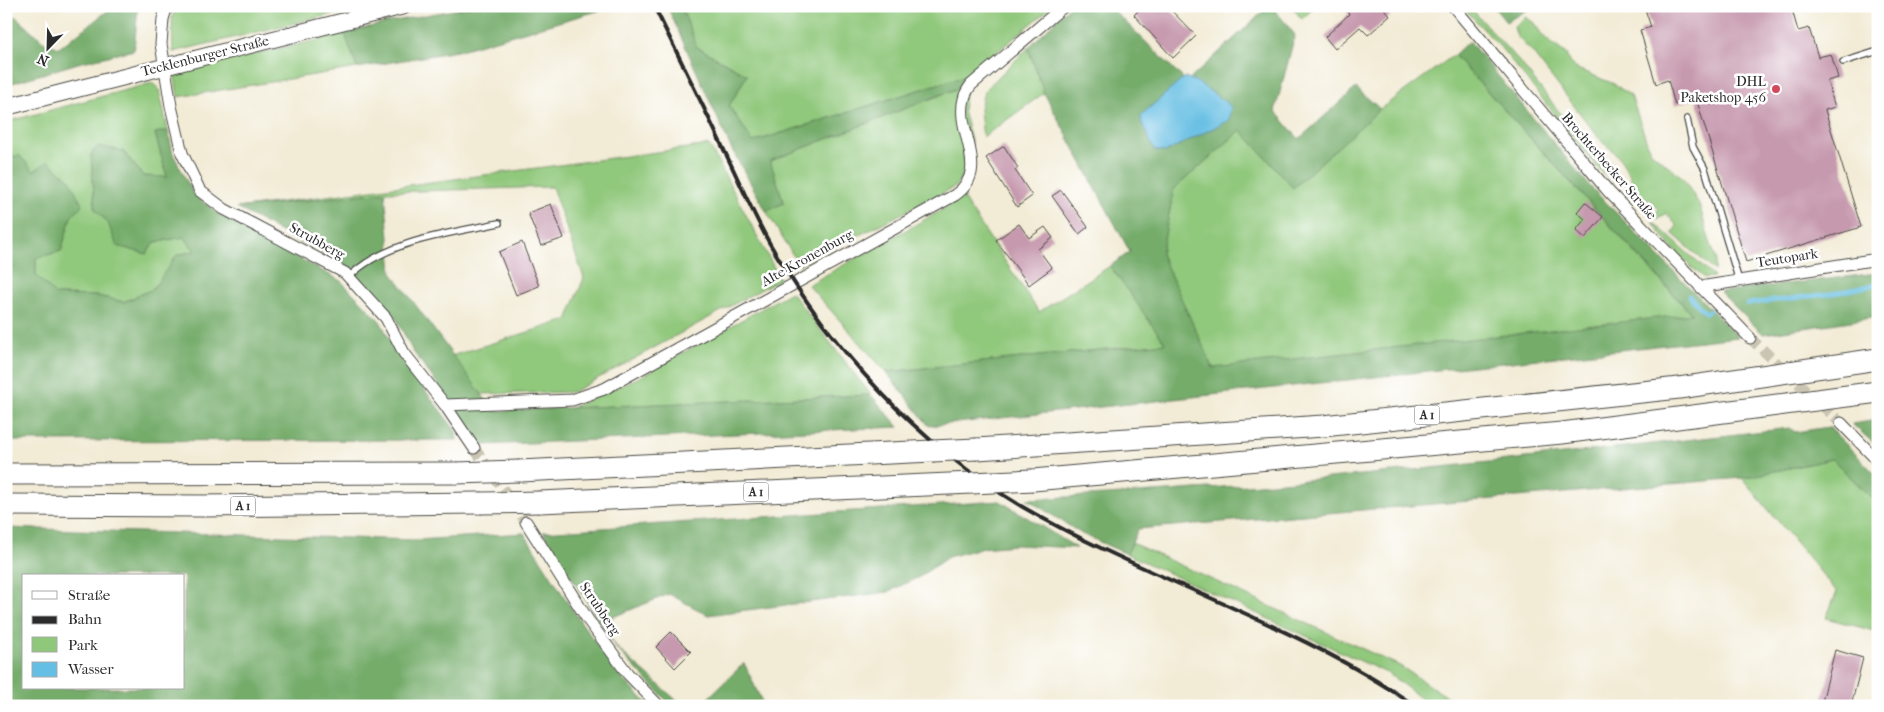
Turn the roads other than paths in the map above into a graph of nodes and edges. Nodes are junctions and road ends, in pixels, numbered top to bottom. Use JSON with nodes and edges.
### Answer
{"nodes":[{"id":1,"x":167,"y":6,"type":"edge"},
{"id":2,"x":404,"y":6,"type":"edge"},
{"id":3,"x":1064,"y":6,"type":"edge"},
{"id":4,"x":1453,"y":6,"type":"edge"},
{"id":5,"x":1878,"y":51,"type":"edge"},
{"id":6,"x":1843,"y":62,"type":"dead end"},
{"id":7,"x":165,"y":67,"type":"junction"},
{"id":8,"x":6,"y":107,"type":"edge"},
{"id":9,"x":1687,"y":118,"type":"dead end"},
{"id":10,"x":498,"y":223,"type":"dead end"},
{"id":11,"x":1878,"y":259,"type":"edge"},
{"id":12,"x":349,"y":277,"type":"junction"},
{"id":13,"x":1739,"y":281,"type":"junction"},
{"id":14,"x":1700,"y":287,"type":"junction"},
{"id":15,"x":1750,"y":338,"type":"tunnel mouth"},
{"id":16,"x":1878,"y":359,"type":"edge"},
{"id":17,"x":1878,"y":392,"type":"edge"},
{"id":18,"x":445,"y":405,"type":"junction"},
{"id":19,"x":1841,"y":423,"type":"tunnel mouth"},
{"id":20,"x":474,"y":448,"type":"tunnel mouth"},
{"id":21,"x":1878,"y":461,"type":"edge"},
{"id":22,"x":6,"y":474,"type":"edge"},
{"id":23,"x":6,"y":505,"type":"edge"},
{"id":24,"x":526,"y":522,"type":"tunnel mouth"},
{"id":25,"x":659,"y":706,"type":"edge"}],
"edges":[{"from":1,"to":7,"type":"street","name":"Strubberg"},
{"from":2,"to":7,"type":"main road","name":"Tecklenburger Straße"},
{"from":3,"to":18,"type":"street","name":"Alte Kronenburg"},
{"from":4,"to":14,"type":"street","name":"Brochterbecker Straße"},
{"from":5,"to":6,"type":"lane"},
{"from":7,"to":8,"type":"main road","name":"Tecklenburger Straße"},
{"from":7,"to":12,"type":"street","name":"Strubberg"},
{"from":9,"to":13,"type":"lane"},
{"from":10,"to":12,"type":"lane"},
{"from":11,"to":13,"type":"street","name":"Teutopark"},
{"from":12,"to":18,"type":"street","name":"Strubberg"},
{"from":13,"to":14,"type":"street","name":"Teutopark"},
{"from":14,"to":15,"type":"street","name":"Brochterbecker Straße"},
{"from":16,"to":22,"type":"highway","number":"A 1","bridge":true},
{"from":17,"to":23,"type":"highway","number":"A 1","bridge":true},
{"from":18,"to":20,"type":"street","name":"Strubberg"},
{"from":19,"to":21,"type":"street"},
{"from":24,"to":25,"type":"street","name":"Strubberg"}]}
